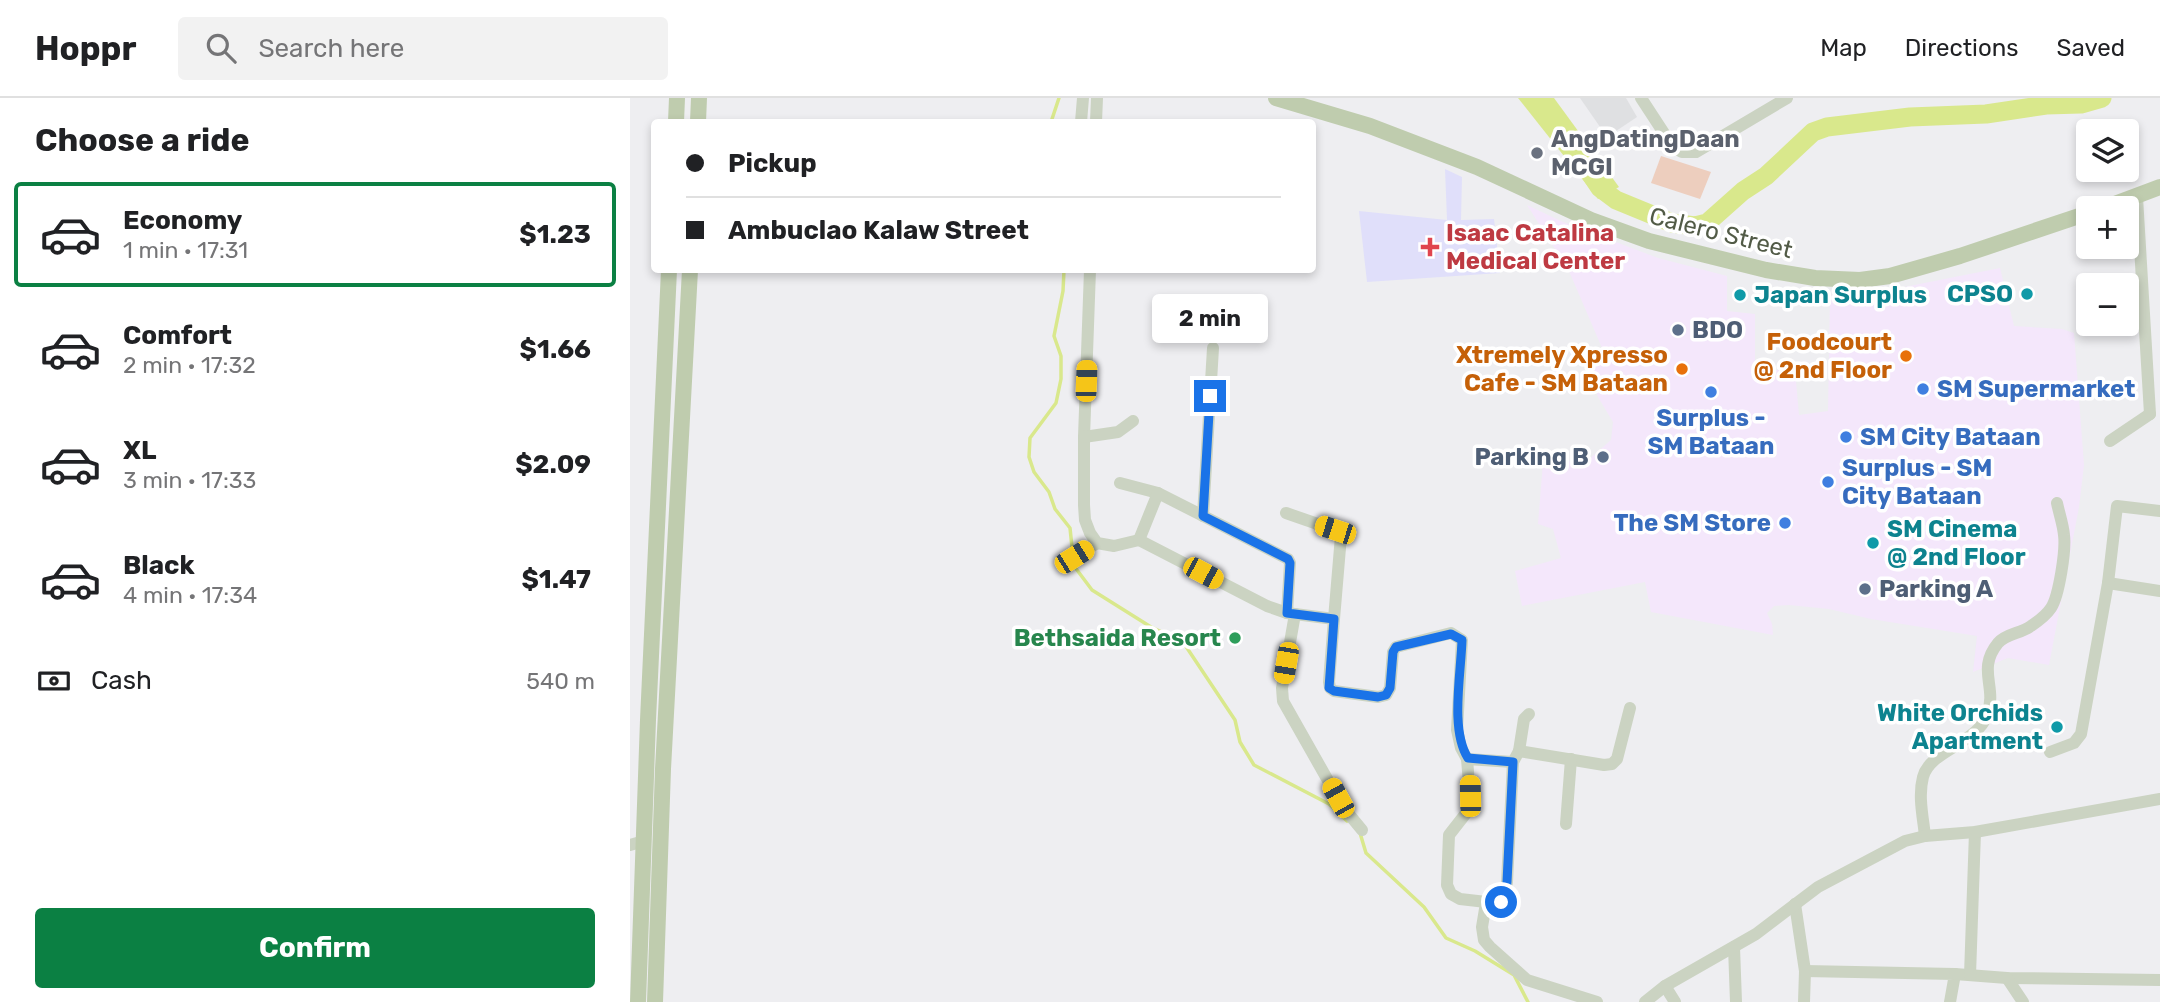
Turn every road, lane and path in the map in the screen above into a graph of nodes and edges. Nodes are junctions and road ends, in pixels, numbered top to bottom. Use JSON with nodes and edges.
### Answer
{"nodes":[{"id":1,"x":677,"y":98,"type":"edge"},
{"id":2,"x":699,"y":98,"type":"edge"},
{"id":3,"x":1083,"y":98,"type":"edge"},
{"id":4,"x":1097,"y":98,"type":"edge"},
{"id":5,"x":1276,"y":98,"type":"edge"},
{"id":6,"x":1641,"y":98,"type":"edge"},
{"id":7,"x":1787,"y":98,"type":"edge"},
{"id":8,"x":676,"y":119,"type":"edge"},
{"id":9,"x":698,"y":119,"type":"edge"},
{"id":10,"x":1081,"y":119,"type":"edge"},
{"id":11,"x":1096,"y":119,"type":"edge"},
{"id":12,"x":2160,"y":187,"type":"edge"},
{"id":13,"x":2139,"y":196,"type":"edge"},
{"id":14,"x":2076,"y":218,"type":"edge"},
{"id":15,"x":2139,"y":221,"type":"edge"},
{"id":16,"x":669,"y":273,"type":"edge"},
{"id":17,"x":690,"y":273,"type":"edge"},
{"id":18,"x":1090,"y":273,"type":"edge"},
{"id":19,"x":1213,"y":348,"type":"dead end"},
{"id":20,"x":2155,"y":414,"type":"edge"},
{"id":21,"x":1133,"y":421,"type":"dead end"},
{"id":22,"x":1084,"y":437,"type":"junction"},
{"id":23,"x":2110,"y":442,"type":"dead end"},
{"id":24,"x":1120,"y":483,"type":"dead end"},
{"id":25,"x":1158,"y":493,"type":"junction"},
{"id":26,"x":2057,"y":503,"type":"dead end"},
{"id":27,"x":2160,"y":511,"type":"edge"},
{"id":28,"x":1286,"y":513,"type":"dead end"},
{"id":29,"x":1203,"y":516,"type":"junction"},
{"id":30,"x":1139,"y":540,"type":"junction"},
{"id":31,"x":1097,"y":543,"type":"junction"},
{"id":32,"x":1074,"y":557,"type":"dead end"},
{"id":33,"x":2108,"y":583,"type":"junction"},
{"id":34,"x":2160,"y":591,"type":"edge"},
{"id":35,"x":1291,"y":614,"type":"junction"},
{"id":36,"x":1334,"y":619,"type":"junction"},
{"id":37,"x":1630,"y":708,"type":"dead end"},
{"id":38,"x":1529,"y":714,"type":"dead end"},
{"id":39,"x":2050,"y":752,"type":"dead end"},
{"id":40,"x":1516,"y":757,"type":"junction"},
{"id":41,"x":1468,"y":758,"type":"junction"},
{"id":42,"x":1571,"y":759,"type":"junction"},
{"id":43,"x":655,"y":769,"type":"junction"},
{"id":44,"x":2160,"y":799,"type":"edge"},
{"id":45,"x":1566,"y":824,"type":"dead end"},
{"id":46,"x":1362,"y":831,"type":"dead end"},
{"id":47,"x":1975,"y":832,"type":"junction"},
{"id":48,"x":1925,"y":836,"type":"junction"},
{"id":49,"x":637,"y":843,"type":"edge"},
{"id":50,"x":1486,"y":903,"type":"junction"},
{"id":51,"x":1795,"y":904,"type":"junction"},
{"id":52,"x":1734,"y":947,"type":"junction"},
{"id":53,"x":1805,"y":971,"type":"junction"},
{"id":54,"x":1955,"y":974,"type":"junction"},
{"id":55,"x":1970,"y":975,"type":"junction"},
{"id":56,"x":2007,"y":978,"type":"junction"},
{"id":57,"x":2160,"y":980,"type":"edge"},
{"id":58,"x":1665,"y":986,"type":"junction"},
{"id":59,"x":638,"y":1002,"type":"edge"},
{"id":60,"x":654,"y":1002,"type":"edge"},
{"id":61,"x":1597,"y":1002,"type":"edge"},
{"id":62,"x":1645,"y":1002,"type":"edge"},
{"id":63,"x":1675,"y":1002,"type":"edge"},
{"id":64,"x":1736,"y":1002,"type":"edge"},
{"id":65,"x":1804,"y":1002,"type":"edge"},
{"id":66,"x":1950,"y":1002,"type":"edge"},
{"id":67,"x":2023,"y":1002,"type":"edge"}],
"edges":[{"from":1,"to":8,"type":"main road"},
{"from":2,"to":9,"type":"main road"},
{"from":3,"to":10,"type":"street"},
{"from":4,"to":11,"type":"street"},
{"from":5,"to":14,"type":"main road","name":"Calero Street"},
{"from":6,"to":7,"type":"street"},
{"from":12,"to":13,"type":"main road"},
{"from":15,"to":20,"type":"street"},
{"from":16,"to":43,"type":"main road"},
{"from":17,"to":43,"type":"main road"},
{"from":18,"to":22,"type":"street"},
{"from":19,"to":29,"type":"street"},
{"from":20,"to":23,"type":"street"},
{"from":21,"to":22,"type":"street"},
{"from":22,"to":31,"type":"street"},
{"from":24,"to":25,"type":"street"},
{"from":25,"to":29,"type":"street"},
{"from":25,"to":30,"type":"street"},
{"from":26,"to":48,"type":"street"},
{"from":27,"to":33,"type":"street"},
{"from":28,"to":36,"type":"street"},
{"from":29,"to":35,"type":"street"},
{"from":30,"to":31,"type":"street"},
{"from":30,"to":35,"type":"street"},
{"from":31,"to":32,"type":"street"},
{"from":33,"to":34,"type":"street"},
{"from":33,"to":39,"type":"street"},
{"from":35,"to":36,"type":"street"},
{"from":35,"to":46,"type":"street"},
{"from":36,"to":41,"type":"street"},
{"from":37,"to":42,"type":"street"},
{"from":38,"to":40,"type":"street"},
{"from":40,"to":41,"type":"street"},
{"from":40,"to":42,"type":"street"},
{"from":40,"to":50,"type":"street"},
{"from":41,"to":50,"type":"street"},
{"from":42,"to":45,"type":"street"},
{"from":43,"to":49,"type":"main road"},
{"from":43,"to":60,"type":"main road"},
{"from":44,"to":47,"type":"street"},
{"from":47,"to":48,"type":"street"},
{"from":47,"to":55,"type":"street"},
{"from":48,"to":51,"type":"street"},
{"from":49,"to":59,"type":"main road"},
{"from":50,"to":61,"type":"street"},
{"from":51,"to":52,"type":"street"},
{"from":51,"to":53,"type":"street"},
{"from":52,"to":58,"type":"street"},
{"from":52,"to":64,"type":"street"},
{"from":53,"to":54,"type":"street"},
{"from":53,"to":65,"type":"street"},
{"from":54,"to":55,"type":"street"},
{"from":54,"to":66,"type":"street"},
{"from":55,"to":56,"type":"street"},
{"from":56,"to":57,"type":"street"},
{"from":56,"to":67,"type":"street"},
{"from":58,"to":62,"type":"street"},
{"from":58,"to":63,"type":"street"}]}
